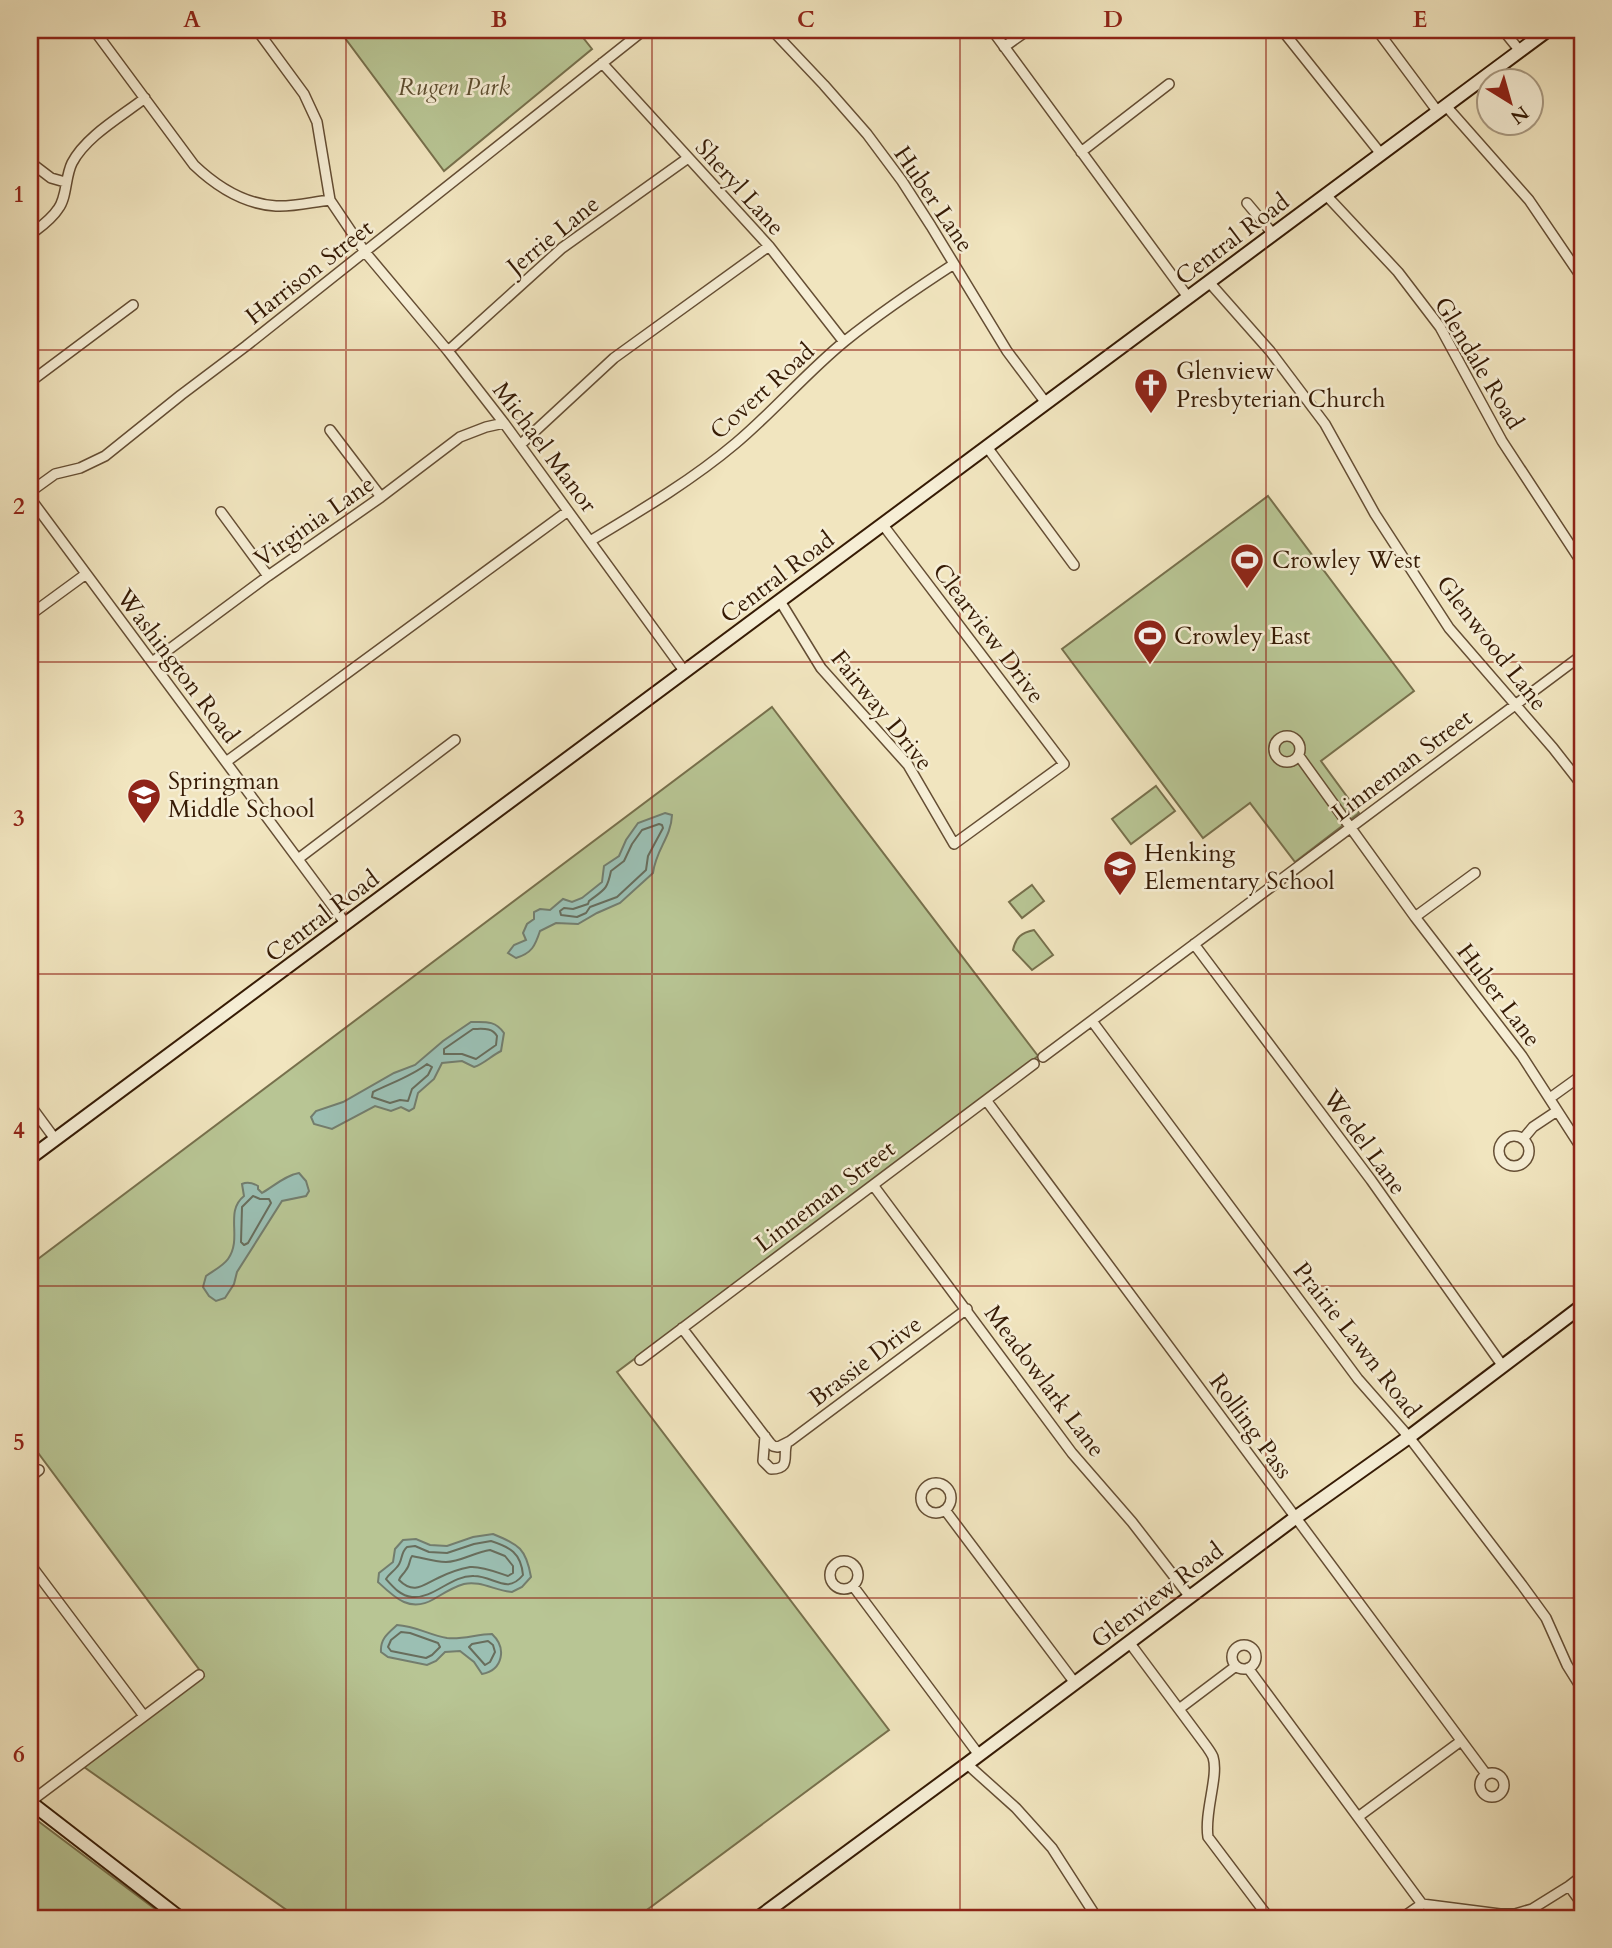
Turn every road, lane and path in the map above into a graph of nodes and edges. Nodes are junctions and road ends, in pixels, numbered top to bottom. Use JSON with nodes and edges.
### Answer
{"nodes":[{"id":1,"x":94,"y":30,"type":"edge"},
{"id":2,"x":257,"y":30,"type":"edge"},
{"id":3,"x":644,"y":30,"type":"edge"},
{"id":4,"x":772,"y":30,"type":"edge"},
{"id":5,"x":992,"y":30,"type":"edge"},
{"id":6,"x":1028,"y":30,"type":"edge"},
{"id":7,"x":1282,"y":30,"type":"edge"},
{"id":8,"x":1377,"y":30,"type":"edge"},
{"id":9,"x":1503,"y":30,"type":"edge"},
{"id":10,"x":1548,"y":30,"type":"edge"},
{"id":11,"x":1004,"y":47,"type":"junction"},
{"id":12,"x":1520,"y":51,"type":"junction"},
{"id":13,"x":602,"y":63,"type":"junction"},
{"id":14,"x":1169,"y":84,"type":"dead end"},
{"id":15,"x":145,"y":98,"type":"junction"},
{"id":16,"x":1442,"y":109,"type":"junction"},
{"id":17,"x":1081,"y":152,"type":"junction"},
{"id":18,"x":1381,"y":154,"type":"junction"},
{"id":19,"x":688,"y":158,"type":"junction"},
{"id":20,"x":30,"y":162,"type":"edge"},
{"id":21,"x":65,"y":182,"type":"junction"},
{"id":22,"x":1326,"y":195,"type":"junction"},
{"id":23,"x":330,"y":200,"type":"junction"},
{"id":24,"x":1247,"y":203,"type":"dead end"},
{"id":25,"x":1273,"y":234,"type":"junction"},
{"id":26,"x":30,"y":235,"type":"edge"},
{"id":27,"x":769,"y":246,"type":"junction"},
{"id":28,"x":365,"y":252,"type":"junction"},
{"id":29,"x":954,"y":264,"type":"junction"},
{"id":30,"x":1582,"y":278,"type":"edge"},
{"id":31,"x":1209,"y":282,"type":"junction"},
{"id":32,"x":1188,"y":298,"type":"junction"},
{"id":33,"x":132,"y":305,"type":"dead end"},
{"id":34,"x":844,"y":342,"type":"junction"},
{"id":35,"x":448,"y":351,"type":"junction"},
{"id":36,"x":30,"y":382,"type":"edge"},
{"id":37,"x":1046,"y":403,"type":"junction"},
{"id":38,"x":504,"y":424,"type":"junction"},
{"id":39,"x":330,"y":430,"type":"dead end"},
{"id":40,"x":520,"y":445,"type":"junction"},
{"id":41,"x":987,"y":447,"type":"junction"},
{"id":42,"x":30,"y":492,"type":"edge"},
{"id":43,"x":381,"y":497,"type":"junction"},
{"id":44,"x":30,"y":498,"type":"edge"},
{"id":45,"x":568,"y":511,"type":"junction"},
{"id":46,"x":220,"y":512,"type":"dead end"},
{"id":47,"x":883,"y":525,"type":"junction"},
{"id":48,"x":590,"y":541,"type":"junction"},
{"id":49,"x":1582,"y":563,"type":"edge"},
{"id":50,"x":1074,"y":565,"type":"dead end"},
{"id":51,"x":86,"y":574,"type":"junction"},
{"id":52,"x":268,"y":576,"type":"junction"},
{"id":53,"x":780,"y":601,"type":"junction"},
{"id":54,"x":30,"y":615,"type":"edge"},
{"id":55,"x":1582,"y":655,"type":"edge"},
{"id":56,"x":152,"y":662,"type":"junction"},
{"id":57,"x":685,"y":672,"type":"junction"},
{"id":58,"x":1515,"y":705,"type":"junction"},
{"id":59,"x":455,"y":740,"type":"dead end"},
{"id":60,"x":1299,"y":755,"type":"dead end"},
{"id":61,"x":226,"y":762,"type":"junction"},
{"id":62,"x":1582,"y":785,"type":"edge"},
{"id":63,"x":1350,"y":827,"type":"junction"},
{"id":64,"x":954,"y":844,"type":"joint"},
{"id":65,"x":298,"y":859,"type":"junction"},
{"id":66,"x":1475,"y":873,"type":"dead end"},
{"id":67,"x":1415,"y":917,"type":"junction"},
{"id":68,"x":346,"y":924,"type":"junction"},
{"id":69,"x":1194,"y":944,"type":"junction"},
{"id":70,"x":1092,"y":1021,"type":"junction"},
{"id":71,"x":1043,"y":1057,"type":"dead end"},
{"id":72,"x":1034,"y":1064,"type":"dead end"},
{"id":73,"x":1582,"y":1075,"type":"edge"},
{"id":74,"x":1550,"y":1098,"type":"junction"},
{"id":75,"x":986,"y":1100,"type":"junction"},
{"id":76,"x":30,"y":1105,"type":"edge"},
{"id":77,"x":1558,"y":1111,"type":"junction"},
{"id":78,"x":55,"y":1139,"type":"junction"},
{"id":79,"x":1522,"y":1139,"type":"dead end"},
{"id":80,"x":1582,"y":1149,"type":"edge"},
{"id":81,"x":30,"y":1158,"type":"edge"},
{"id":82,"x":873,"y":1185,"type":"junction"},
{"id":83,"x":1582,"y":1306,"type":"edge"},
{"id":84,"x":967,"y":1309,"type":"junction"},
{"id":85,"x":682,"y":1328,"type":"junction"},
{"id":86,"x":639,"y":1360,"type":"dead end"},
{"id":87,"x":1502,"y":1365,"type":"junction"},
{"id":88,"x":1409,"y":1437,"type":"junction"},
{"id":89,"x":768,"y":1439,"type":"junction"},
{"id":90,"x":787,"y":1443,"type":"junction"},
{"id":91,"x":39,"y":1469,"type":"dead end"},
{"id":92,"x":30,"y":1477,"type":"edge"},
{"id":93,"x":945,"y":1510,"type":"dead end"},
{"id":94,"x":1295,"y":1518,"type":"junction"},
{"id":95,"x":30,"y":1564,"type":"edge"},
{"id":96,"x":853,"y":1586,"type":"dead end"},
{"id":97,"x":1190,"y":1597,"type":"junction"},
{"id":98,"x":1129,"y":1642,"type":"junction"},
{"id":99,"x":1236,"y":1666,"type":"junction"},
{"id":100,"x":1248,"y":1668,"type":"junction"},
{"id":101,"x":199,"y":1675,"type":"dead end"},
{"id":102,"x":1075,"y":1683,"type":"junction"},
{"id":103,"x":1582,"y":1689,"type":"edge"},
{"id":104,"x":1179,"y":1709,"type":"junction"},
{"id":105,"x":144,"y":1716,"type":"junction"},
{"id":106,"x":1461,"y":1741,"type":"junction"},
{"id":107,"x":979,"y":1755,"type":"junction"},
{"id":108,"x":967,"y":1764,"type":"junction"},
{"id":109,"x":1486,"y":1774,"type":"dead end"},
{"id":110,"x":30,"y":1802,"type":"edge"},
{"id":111,"x":1358,"y":1817,"type":"junction"},
{"id":112,"x":1582,"y":1876,"type":"edge"},
{"id":113,"x":1569,"y":1886,"type":"junction"},
{"id":114,"x":1422,"y":1904,"type":"junction"},
{"id":115,"x":1582,"y":1904,"type":"edge"},
{"id":116,"x":1468,"y":1914,"type":"edge"},
{"id":117,"x":180,"y":1918,"type":"edge"},
{"id":118,"x":758,"y":1918,"type":"edge"},
{"id":119,"x":1097,"y":1918,"type":"edge"},
{"id":120,"x":1269,"y":1918,"type":"edge"},
{"id":121,"x":1402,"y":1918,"type":"edge"}],
"edges":[{"from":1,"to":15,"type":"street"},
{"from":2,"to":23,"type":"street"},
{"from":3,"to":13,"type":"street","name":"Harrison Street"},
{"from":4,"to":29,"type":"street","name":"Huber Lane"},
{"from":5,"to":11,"type":"street"},
{"from":6,"to":11,"type":"street"},
{"from":7,"to":18,"type":"street"},
{"from":8,"to":16,"type":"street"},
{"from":9,"to":12,"type":"street"},
{"from":10,"to":12,"type":"main road","name":"Central Road"},
{"from":11,"to":17,"type":"street"},
{"from":12,"to":16,"type":"main road","name":"Central Road"},
{"from":13,"to":19,"type":"street","name":"Sheryl Lane"},
{"from":13,"to":28,"type":"street","name":"Harrison Street"},
{"from":14,"to":17,"type":"street"},
{"from":15,"to":21,"type":"street"},
{"from":15,"to":23,"type":"street"},
{"from":16,"to":18,"type":"main road","name":"Central Road"},
{"from":16,"to":30,"type":"street"},
{"from":17,"to":32,"type":"street"},
{"from":18,"to":22,"type":"main road","name":"Central Road"},
{"from":19,"to":27,"type":"street","name":"Sheryl Lane"},
{"from":19,"to":35,"type":"street","name":"Jerrie Lane"},
{"from":20,"to":21,"type":"street"},
{"from":21,"to":26,"type":"street"},
{"from":22,"to":25,"type":"main road","name":"Central Road"},
{"from":22,"to":49,"type":"street","name":"Glendale Road"},
{"from":23,"to":28,"type":"street","name":"Michael Manor"},
{"from":24,"to":25,"type":"street"},
{"from":25,"to":31,"type":"main road","name":"Central Road"},
{"from":27,"to":34,"type":"street","name":"Sheryl Lane"},
{"from":27,"to":40,"type":"street"},
{"from":28,"to":35,"type":"street","name":"Michael Manor"},
{"from":28,"to":42,"type":"street","name":"Harrison Street"},
{"from":29,"to":34,"type":"street","name":"Covert Road"},
{"from":29,"to":37,"type":"street","name":"Huber Lane"},
{"from":31,"to":32,"type":"main road","name":"Central Road"},
{"from":31,"to":58,"type":"street","name":"Glenwood Lane"},
{"from":32,"to":37,"type":"main road","name":"Central Road"},
{"from":33,"to":36,"type":"street"},
{"from":34,"to":48,"type":"street","name":"Covert Road"},
{"from":35,"to":38,"type":"street","name":"Michael Manor"},
{"from":37,"to":41,"type":"main road","name":"Central Road"},
{"from":38,"to":40,"type":"street","name":"Michael Manor"},
{"from":38,"to":43,"type":"street","name":"Virginia Lane"},
{"from":39,"to":43,"type":"street"},
{"from":40,"to":45,"type":"street","name":"Michael Manor"},
{"from":41,"to":47,"type":"main road","name":"Central Road"},
{"from":41,"to":50,"type":"street"},
{"from":43,"to":52,"type":"street","name":"Virginia Lane"},
{"from":44,"to":51,"type":"street","name":"Washington Road"},
{"from":45,"to":48,"type":"street","name":"Michael Manor"},
{"from":45,"to":61,"type":"street"},
{"from":46,"to":52,"type":"street"},
{"from":47,"to":53,"type":"main road","name":"Central Road"},
{"from":47,"to":64,"type":"street","name":"Clearview Drive"},
{"from":48,"to":57,"type":"street","name":"Michael Manor"},
{"from":51,"to":54,"type":"street"},
{"from":51,"to":56,"type":"street","name":"Washington Road"},
{"from":52,"to":56,"type":"street","name":"Virginia Lane"},
{"from":53,"to":57,"type":"main road","name":"Central Road"},
{"from":53,"to":64,"type":"street","name":"Fairway Drive"},
{"from":55,"to":58,"type":"street","name":"Linneman Street"},
{"from":56,"to":61,"type":"street","name":"Washington Road"},
{"from":57,"to":68,"type":"main road","name":"Central Road"},
{"from":58,"to":62,"type":"street","name":"Glenwood Lane"},
{"from":58,"to":63,"type":"street","name":"Linneman Street"},
{"from":59,"to":65,"type":"street"},
{"from":60,"to":63,"type":"street","name":"Huber Lane"},
{"from":61,"to":65,"type":"street","name":"Washington Road"},
{"from":63,"to":67,"type":"street","name":"Huber Lane"},
{"from":63,"to":69,"type":"street","name":"Linneman Street"},
{"from":65,"to":68,"type":"street","name":"Washington Road"},
{"from":66,"to":67,"type":"street"},
{"from":67,"to":74,"type":"street","name":"Huber Lane"},
{"from":68,"to":78,"type":"main road","name":"Central Road"},
{"from":69,"to":70,"type":"street","name":"Linneman Street"},
{"from":69,"to":87,"type":"street","name":"Wedel Lane"},
{"from":70,"to":71,"type":"street","name":"Linneman Street"},
{"from":70,"to":88,"type":"street","name":"Prairie Lawn Road"},
{"from":72,"to":75,"type":"street","name":"Linneman Street"},
{"from":73,"to":74,"type":"street"},
{"from":74,"to":77,"type":"street","name":"Huber Lane"},
{"from":75,"to":82,"type":"street","name":"Linneman Street"},
{"from":75,"to":94,"type":"street","name":"Rolling Pass"},
{"from":76,"to":78,"type":"street"},
{"from":77,"to":79,"type":"street"},
{"from":77,"to":80,"type":"street","name":"Huber Lane"},
{"from":78,"to":81,"type":"main road","name":"Central Road"},
{"from":82,"to":84,"type":"street","name":"Meadowlark Lane"},
{"from":82,"to":85,"type":"street","name":"Linneman Street"},
{"from":83,"to":87,"type":"main road","name":"Glenview Road"},
{"from":84,"to":90,"type":"street","name":"Brassie Drive"},
{"from":84,"to":97,"type":"street","name":"Meadowlark Lane"},
{"from":85,"to":86,"type":"street","name":"Linneman Street"},
{"from":85,"to":89,"type":"street"},
{"from":87,"to":88,"type":"main road","name":"Glenview Road"},
{"from":88,"to":94,"type":"main road","name":"Glenview Road"},
{"from":88,"to":103,"type":"street","name":"Prairie Lawn Road"},
{"from":89,"to":90,"type":"street"},
{"from":89,"to":90,"type":"street","name":"Brassie Drive"},
{"from":91,"to":92,"type":"street"},
{"from":93,"to":102,"type":"street"},
{"from":94,"to":97,"type":"main road","name":"Glenview Road"},
{"from":94,"to":106,"type":"street","name":"Rolling Pass"},
{"from":95,"to":105,"type":"street"},
{"from":96,"to":107,"type":"street"},
{"from":97,"to":98,"type":"main road","name":"Glenview Road"},
{"from":98,"to":102,"type":"main road","name":"Glenview Road"},
{"from":98,"to":104,"type":"street"},
{"from":99,"to":100,"type":"street"},
{"from":99,"to":100,"type":"street"},
{"from":99,"to":104,"type":"street"},
{"from":100,"to":111,"type":"street"},
{"from":101,"to":105,"type":"street"},
{"from":102,"to":107,"type":"main road","name":"Glenview Road"},
{"from":104,"to":120,"type":"street"},
{"from":105,"to":110,"type":"street"},
{"from":106,"to":109,"type":"street","name":"Rolling Pass"},
{"from":106,"to":111,"type":"street"},
{"from":107,"to":108,"type":"main road","name":"Glenview Road"},
{"from":108,"to":118,"type":"main road","name":"Glenview Road"},
{"from":108,"to":119,"type":"street"},
{"from":110,"to":117,"type":"main road"},
{"from":111,"to":114,"type":"street"},
{"from":112,"to":113,"type":"street"},
{"from":113,"to":115,"type":"street"},
{"from":113,"to":116,"type":"street"},
{"from":114,"to":116,"type":"street"},
{"from":114,"to":121,"type":"street"}]}
